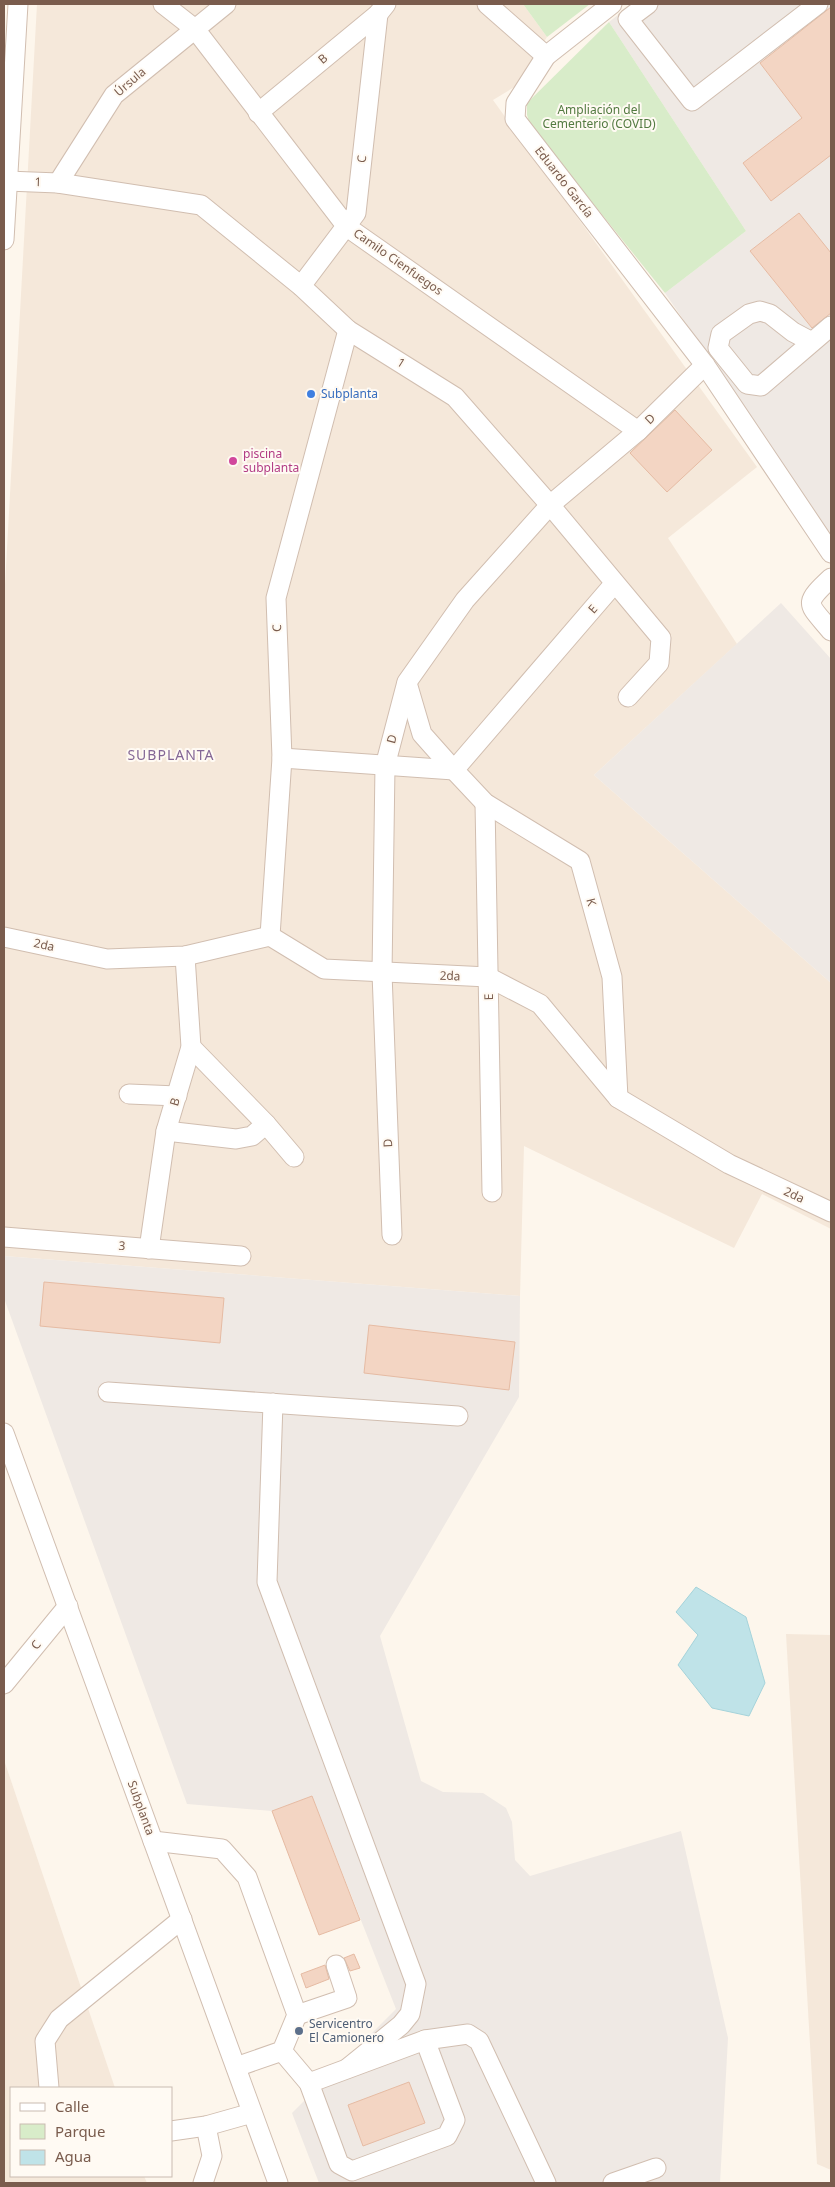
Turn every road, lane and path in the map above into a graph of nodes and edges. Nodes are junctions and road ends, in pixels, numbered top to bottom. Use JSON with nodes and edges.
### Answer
{"nodes":[{"id":1,"x":18,"y":4,"type":"edge"},
{"id":2,"x":163,"y":4,"type":"edge"},
{"id":3,"x":226,"y":4,"type":"edge"},
{"id":4,"x":487,"y":4,"type":"edge"},
{"id":5,"x":612,"y":4,"type":"edge"},
{"id":6,"x":648,"y":4,"type":"edge"},
{"id":7,"x":818,"y":4,"type":"edge"},
{"id":8,"x":382,"y":9,"type":"edge"},
{"id":9,"x":195,"y":29,"type":"junction"},
{"id":10,"x":546,"y":56,"type":"junction"},
{"id":11,"x":258,"y":113,"type":"junction"},
{"id":12,"x":7,"y":181,"type":"junction"},
{"id":13,"x":58,"y":183,"type":"junction"},
{"id":14,"x":347,"y":227,"type":"junction"},
{"id":15,"x":4,"y":240,"type":"edge"},
{"id":16,"x":302,"y":286,"type":"junction"},
{"id":17,"x":831,"y":326,"type":"edge"},
{"id":18,"x":348,"y":330,"type":"junction"},
{"id":19,"x":812,"y":342,"type":"junction"},
{"id":20,"x":705,"y":365,"type":"junction"},
{"id":21,"x":638,"y":430,"type":"junction"},
{"id":22,"x":550,"y":506,"type":"junction"},
{"id":23,"x":831,"y":554,"type":"edge"},
{"id":24,"x":831,"y":578,"type":"edge"},
{"id":25,"x":614,"y":584,"type":"junction"},
{"id":26,"x":831,"y":631,"type":"edge"},
{"id":27,"x":407,"y":682,"type":"junction"},
{"id":28,"x":628,"y":696,"type":"dead end"},
{"id":29,"x":282,"y":758,"type":"junction"},
{"id":30,"x":385,"y":765,"type":"junction"},
{"id":31,"x":454,"y":770,"type":"junction"},
{"id":32,"x":485,"y":803,"type":"junction"},
{"id":33,"x":4,"y":936,"type":"edge"},
{"id":34,"x":270,"y":936,"type":"junction"},
{"id":35,"x":185,"y":956,"type":"junction"},
{"id":36,"x":382,"y":973,"type":"junction"},
{"id":37,"x":488,"y":977,"type":"junction"},
{"id":38,"x":191,"y":1047,"type":"junction"},
{"id":39,"x":129,"y":1094,"type":"dead end"},
{"id":40,"x":176,"y":1096,"type":"junction"},
{"id":41,"x":618,"y":1098,"type":"junction"},
{"id":42,"x":266,"y":1124,"type":"junction"},
{"id":43,"x":166,"y":1131,"type":"junction"},
{"id":44,"x":294,"y":1157,"type":"dead end"},
{"id":45,"x":492,"y":1192,"type":"dead end"},
{"id":46,"x":831,"y":1212,"type":"edge"},
{"id":47,"x":392,"y":1235,"type":"dead end"},
{"id":48,"x":4,"y":1237,"type":"edge"},
{"id":49,"x":150,"y":1249,"type":"junction"},
{"id":50,"x":241,"y":1256,"type":"dead end"},
{"id":51,"x":108,"y":1392,"type":"dead end"},
{"id":52,"x":273,"y":1403,"type":"junction"},
{"id":53,"x":458,"y":1416,"type":"dead end"},
{"id":54,"x":4,"y":1436,"type":"edge"},
{"id":55,"x":68,"y":1606,"type":"junction"},
{"id":56,"x":4,"y":1684,"type":"edge"},
{"id":57,"x":153,"y":1841,"type":"junction"},
{"id":58,"x":182,"y":1919,"type":"junction"},
{"id":59,"x":336,"y":1965,"type":"dead end"},
{"id":60,"x":298,"y":2015,"type":"junction"},
{"id":61,"x":424,"y":2040,"type":"junction"},
{"id":62,"x":282,"y":2051,"type":"junction"},
{"id":63,"x":236,"y":2067,"type":"junction"},
{"id":64,"x":348,"y":2068,"type":"junction"},
{"id":65,"x":309,"y":2083,"type":"junction"},
{"id":66,"x":49,"y":2087,"type":"edge"},
{"id":67,"x":252,"y":2113,"type":"junction"},
{"id":68,"x":206,"y":2126,"type":"junction"},
{"id":69,"x":172,"y":2131,"type":"edge"},
{"id":70,"x":656,"y":2168,"type":"dead end"},
{"id":71,"x":203,"y":2183,"type":"edge"},
{"id":72,"x":278,"y":2183,"type":"edge"},
{"id":73,"x":546,"y":2183,"type":"edge"},
{"id":74,"x":613,"y":2183,"type":"edge"}],
"edges":[{"from":1,"to":12,"type":"street"},
{"from":2,"to":9,"type":"street","name":"Camilo Cienfuegos"},
{"from":3,"to":9,"type":"street","name":"Úrsula"},
{"from":4,"to":10,"type":"street"},
{"from":5,"to":10,"type":"street","name":"Eduardo García"},
{"from":6,"to":7,"type":"street"},
{"from":8,"to":11,"type":"street","name":"B"},
{"from":8,"to":14,"type":"street","name":"C"},
{"from":9,"to":11,"type":"street","name":"Camilo Cienfuegos"},
{"from":9,"to":13,"type":"street","name":"Úrsula"},
{"from":10,"to":20,"type":"street","name":"Eduardo García"},
{"from":11,"to":14,"type":"street","name":"Camilo Cienfuegos"},
{"from":12,"to":13,"type":"street","name":"1"},
{"from":12,"to":15,"type":"street"},
{"from":13,"to":16,"type":"street","name":"1"},
{"from":14,"to":16,"type":"street","name":"C"},
{"from":14,"to":21,"type":"street","name":"Camilo Cienfuegos"},
{"from":16,"to":18,"type":"street","name":"1"},
{"from":17,"to":19,"type":"street"},
{"from":18,"to":22,"type":"street","name":"1"},
{"from":18,"to":29,"type":"street","name":"C"},
{"from":19,"to":19,"type":"street"},
{"from":20,"to":21,"type":"street","name":"D"},
{"from":20,"to":23,"type":"street","name":"Eduardo García"},
{"from":21,"to":22,"type":"street","name":"D"},
{"from":22,"to":25,"type":"street","name":"1"},
{"from":22,"to":27,"type":"street","name":"D"},
{"from":24,"to":26,"type":"street"},
{"from":25,"to":28,"type":"street","name":"1"},
{"from":25,"to":31,"type":"street","name":"E"},
{"from":27,"to":30,"type":"street","name":"D"},
{"from":27,"to":31,"type":"street","name":"K"},
{"from":29,"to":30,"type":"street"},
{"from":29,"to":34,"type":"street","name":"C"},
{"from":30,"to":31,"type":"street"},
{"from":30,"to":36,"type":"street","name":"D"},
{"from":31,"to":32,"type":"street","name":"K"},
{"from":32,"to":37,"type":"street","name":"E"},
{"from":32,"to":41,"type":"street","name":"K"},
{"from":33,"to":35,"type":"street","name":"2da"},
{"from":34,"to":35,"type":"street","name":"2da"},
{"from":34,"to":36,"type":"street","name":"2da"},
{"from":35,"to":38,"type":"street","name":"B"},
{"from":36,"to":37,"type":"street","name":"2da"},
{"from":36,"to":47,"type":"street","name":"D"},
{"from":37,"to":41,"type":"street","name":"2da"},
{"from":37,"to":45,"type":"street","name":"E"},
{"from":38,"to":40,"type":"street","name":"B"},
{"from":38,"to":42,"type":"street"},
{"from":39,"to":40,"type":"street"},
{"from":40,"to":43,"type":"street","name":"B"},
{"from":41,"to":46,"type":"street","name":"2da"},
{"from":42,"to":43,"type":"street"},
{"from":42,"to":44,"type":"street"},
{"from":43,"to":49,"type":"street","name":"B"},
{"from":48,"to":49,"type":"street","name":"3"},
{"from":49,"to":50,"type":"street","name":"3"},
{"from":51,"to":52,"type":"street"},
{"from":52,"to":53,"type":"street"},
{"from":52,"to":64,"type":"street"},
{"from":54,"to":55,"type":"street","name":"Subplanta"},
{"from":55,"to":56,"type":"street","name":"C"},
{"from":55,"to":57,"type":"street","name":"Subplanta"},
{"from":57,"to":58,"type":"street","name":"Subplanta"},
{"from":57,"to":60,"type":"street"},
{"from":58,"to":63,"type":"street","name":"Subplanta"},
{"from":58,"to":66,"type":"street"},
{"from":59,"to":60,"type":"street"},
{"from":60,"to":62,"type":"street"},
{"from":61,"to":64,"type":"street"},
{"from":61,"to":65,"type":"street"},
{"from":61,"to":73,"type":"street"},
{"from":62,"to":63,"type":"street"},
{"from":62,"to":65,"type":"street"},
{"from":63,"to":67,"type":"street","name":"Subplanta"},
{"from":64,"to":65,"type":"street"},
{"from":67,"to":68,"type":"street"},
{"from":67,"to":72,"type":"street","name":"Subplanta"},
{"from":68,"to":69,"type":"street"},
{"from":68,"to":71,"type":"street"},
{"from":70,"to":74,"type":"street"}]}
